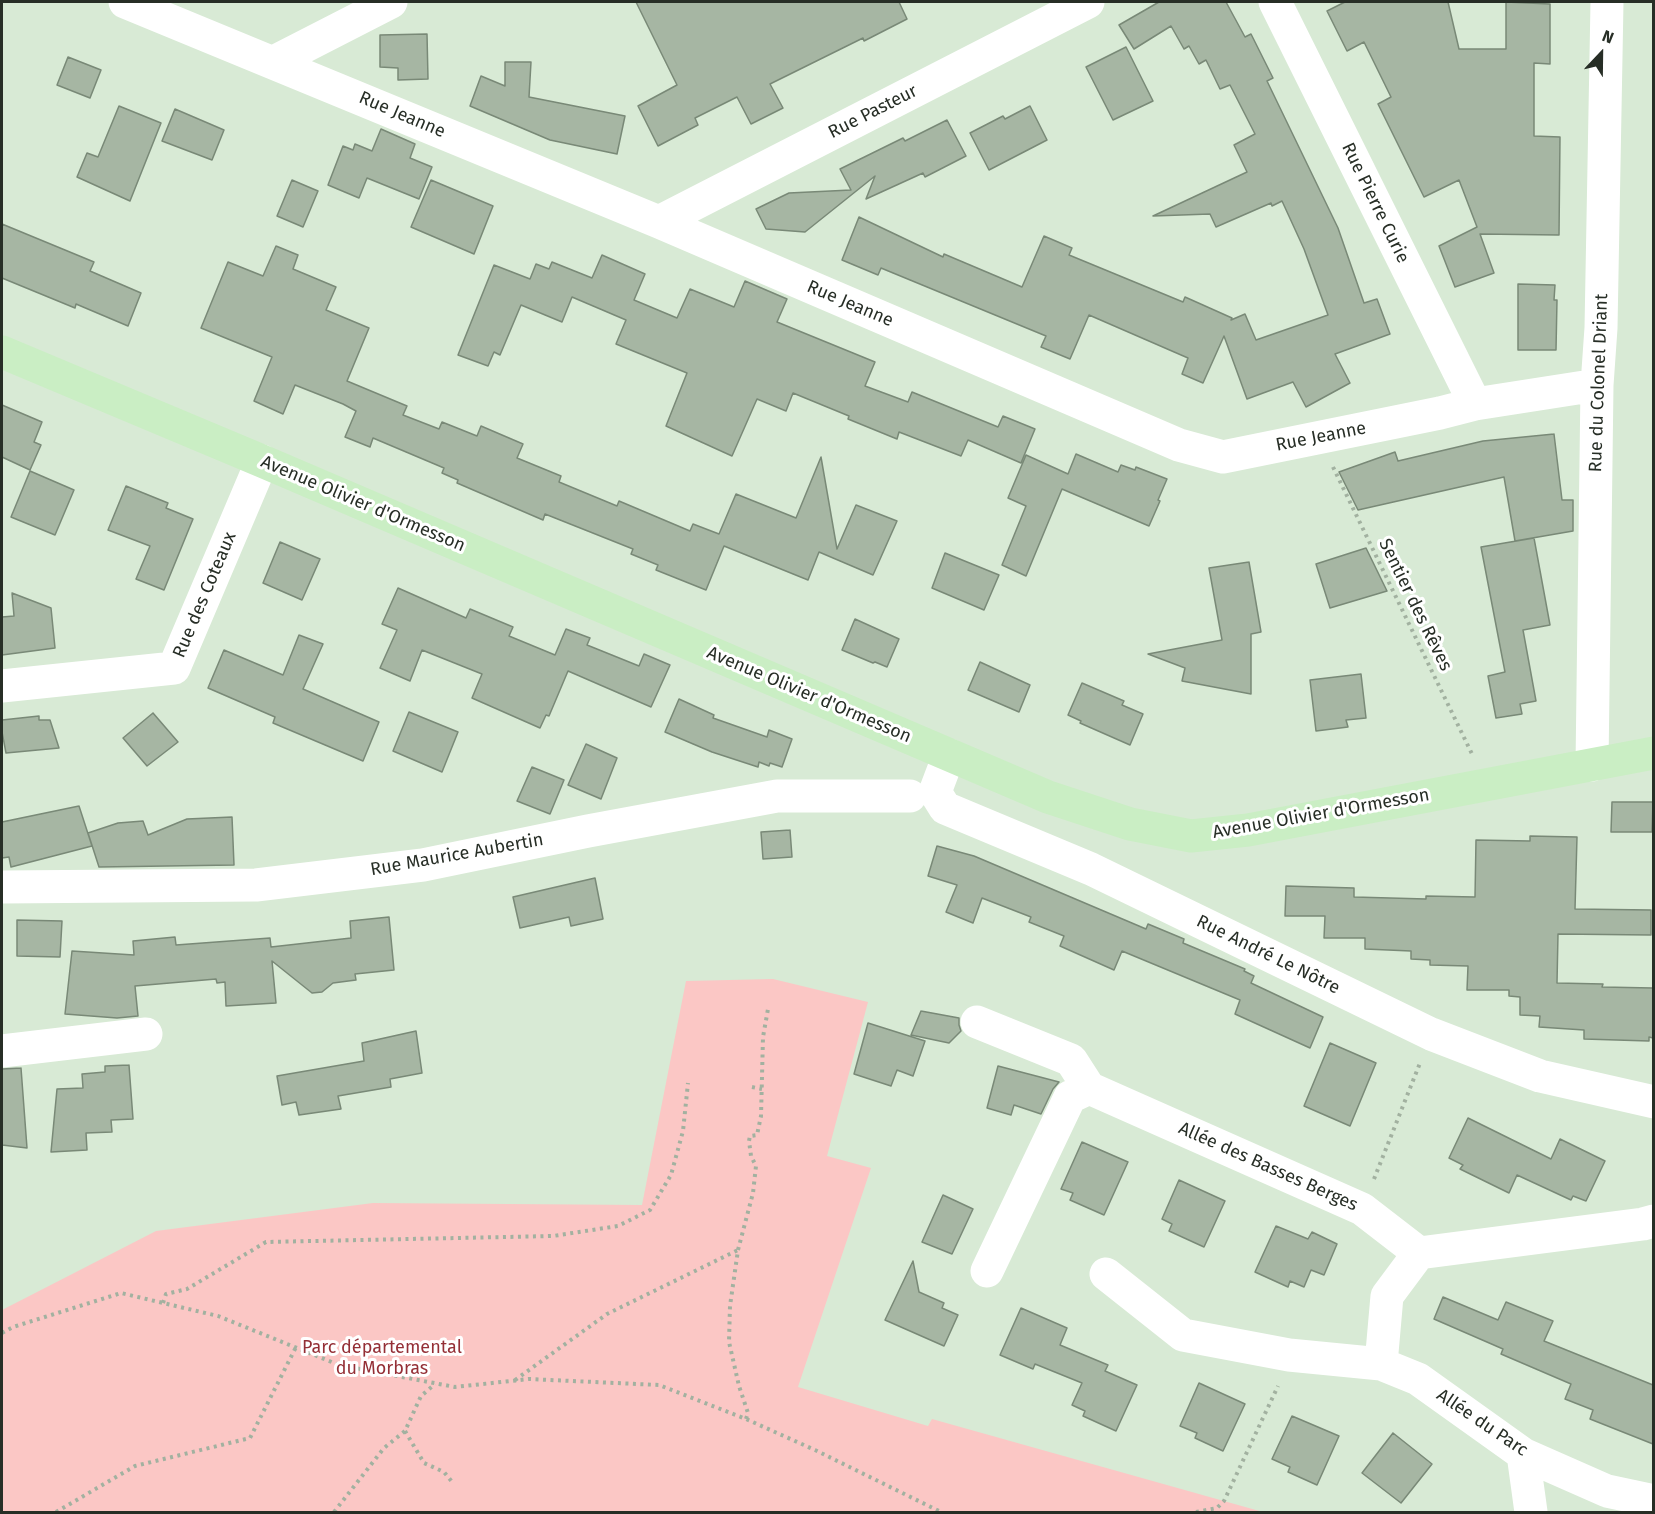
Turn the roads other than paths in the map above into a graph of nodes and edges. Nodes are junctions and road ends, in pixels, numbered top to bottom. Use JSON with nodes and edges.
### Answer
{"nodes":[{"id":1,"x":125,"y":2,"type":"edge"},
{"id":2,"x":391,"y":2,"type":"edge"},
{"id":3,"x":1088,"y":2,"type":"edge"},
{"id":4,"x":1275,"y":2,"type":"edge"},
{"id":5,"x":1607,"y":2,"type":"edge"},
{"id":6,"x":274,"y":62,"type":"junction"},
{"id":7,"x":659,"y":222,"type":"junction"},
{"id":8,"x":2,"y":352,"type":"edge"},
{"id":9,"x":1597,"y":385,"type":"junction"},
{"id":10,"x":1475,"y":404,"type":"junction"},
{"id":11,"x":262,"y":461,"type":"junction"},
{"id":12,"x":2,"y":686,"type":"edge"},
{"id":13,"x":1653,"y":753,"type":"edge"},
{"id":14,"x":949,"y":755,"type":"junction"},
{"id":15,"x":1592,"y":765,"type":"junction"},
{"id":16,"x":910,"y":796,"type":"dead end"},
{"id":17,"x":2,"y":887,"type":"edge"},
{"id":18,"x":977,"y":1022,"type":"dead end"},
{"id":19,"x":146,"y":1034,"type":"dead end"},
{"id":20,"x":2,"y":1052,"type":"edge"},
{"id":21,"x":1089,"y":1088,"type":"junction"},
{"id":22,"x":1653,"y":1102,"type":"edge"},
{"id":23,"x":1653,"y":1221,"type":"edge"},
{"id":24,"x":1419,"y":1253,"type":"junction"},
{"id":25,"x":987,"y":1271,"type":"dead end"},
{"id":26,"x":1106,"y":1274,"type":"dead end"},
{"id":27,"x":1381,"y":1364,"type":"junction"},
{"id":28,"x":1523,"y":1454,"type":"junction"},
{"id":29,"x":1653,"y":1501,"type":"edge"},
{"id":30,"x":1531,"y":1512,"type":"edge"}],
"edges":[{"from":1,"to":6,"type":"street","name":"Rue Jeanne"},
{"from":2,"to":6,"type":"street"},
{"from":3,"to":7,"type":"street","name":"Rue Pasteur"},
{"from":4,"to":10,"type":"street","name":"Rue Pierre Curie"},
{"from":5,"to":9,"type":"street","name":"Rue du Colonel Driant"},
{"from":6,"to":7,"type":"street","name":"Rue Jeanne"},
{"from":7,"to":10,"type":"street","name":"Rue Jeanne"},
{"from":8,"to":11,"type":"main road","name":"Avenue Olivier d'Ormesson"},
{"from":9,"to":10,"type":"street","name":"Rue Jeanne"},
{"from":9,"to":15,"type":"street","name":"Rue du Colonel Driant"},
{"from":11,"to":12,"type":"street","name":"Rue des Coteaux"},
{"from":11,"to":14,"type":"main road","name":"Avenue Olivier d'Ormesson"},
{"from":13,"to":15,"type":"main road","name":"Avenue Olivier d'Ormesson"},
{"from":14,"to":15,"type":"main road","name":"Avenue Olivier d'Ormesson"},
{"from":14,"to":22,"type":"street","name":"Rue André Le Nôtre"},
{"from":16,"to":17,"type":"street","name":"Rue Maurice Aubertin"},
{"from":18,"to":21,"type":"street"},
{"from":19,"to":20,"type":"street"},
{"from":21,"to":24,"type":"street","name":"Allée des Basses Berges"},
{"from":21,"to":25,"type":"street"},
{"from":23,"to":24,"type":"street"},
{"from":24,"to":27,"type":"street"},
{"from":26,"to":27,"type":"street","name":"Allée du Parc"},
{"from":27,"to":28,"type":"street","name":"Allée du Parc"},
{"from":28,"to":29,"type":"street","name":"Allée du Parc"},
{"from":28,"to":30,"type":"street"}]}
